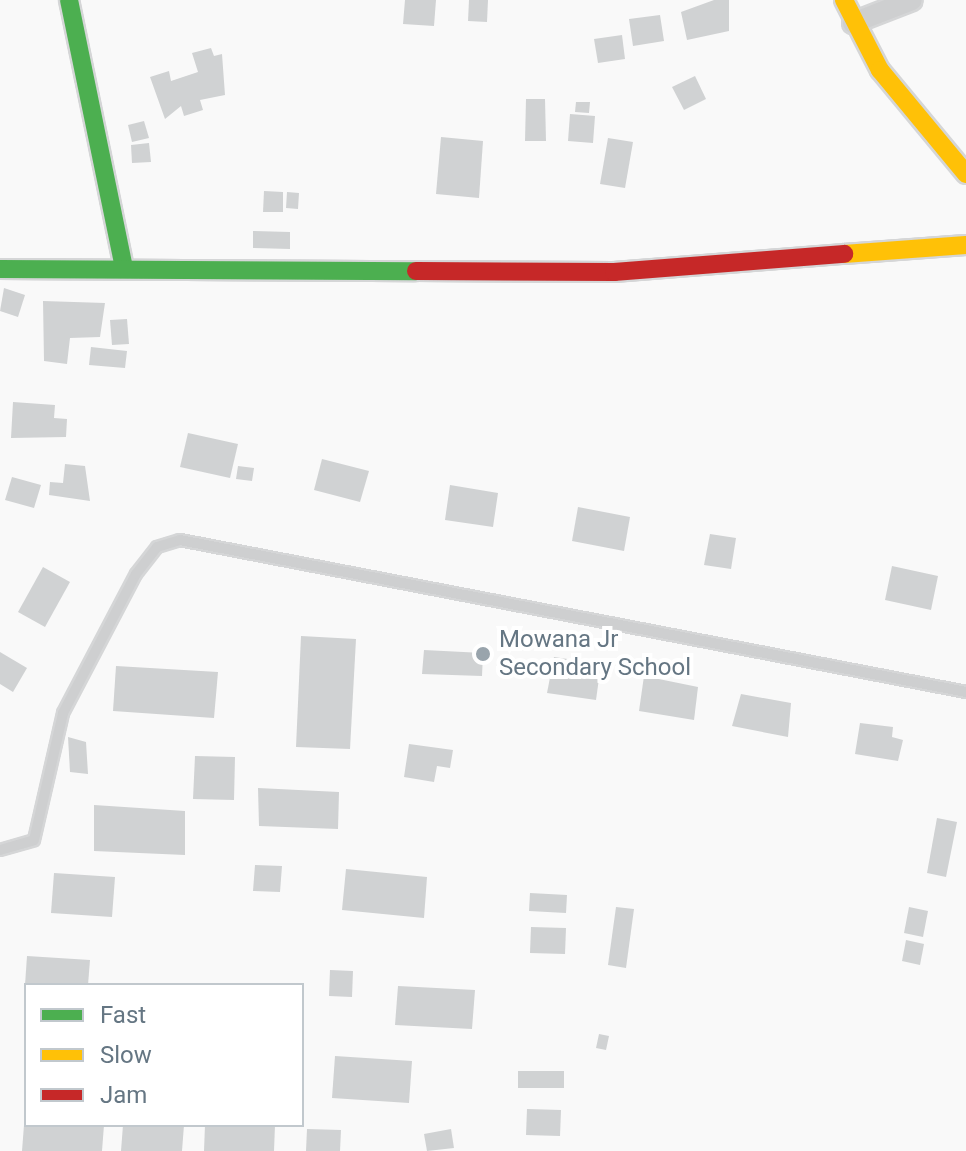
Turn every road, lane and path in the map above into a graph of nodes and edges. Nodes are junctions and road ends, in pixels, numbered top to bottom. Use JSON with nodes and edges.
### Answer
{"nodes":[{"id":1,"x":69,"y":0,"type":"edge"},
{"id":2,"x":844,"y":0,"type":"edge"},
{"id":3,"x":912,"y":0,"type":"edge"},
{"id":4,"x":853,"y":23,"type":"junction"},
{"id":5,"x":966,"y":174,"type":"edge"},
{"id":6,"x":966,"y":245,"type":"edge"},
{"id":7,"x":124,"y":267,"type":"junction"},
{"id":8,"x":0,"y":269,"type":"edge"},
{"id":9,"x":966,"y":692,"type":"edge"},
{"id":10,"x":0,"y":850,"type":"edge"}],
"edges":[{"from":1,"to":7,"type":"street"},
{"from":2,"to":4,"type":"street"},
{"from":3,"to":4,"type":"street"},
{"from":4,"to":5,"type":"street"},
{"from":6,"to":7,"type":"street"},
{"from":7,"to":8,"type":"street"},
{"from":9,"to":10,"type":"lane"}]}
